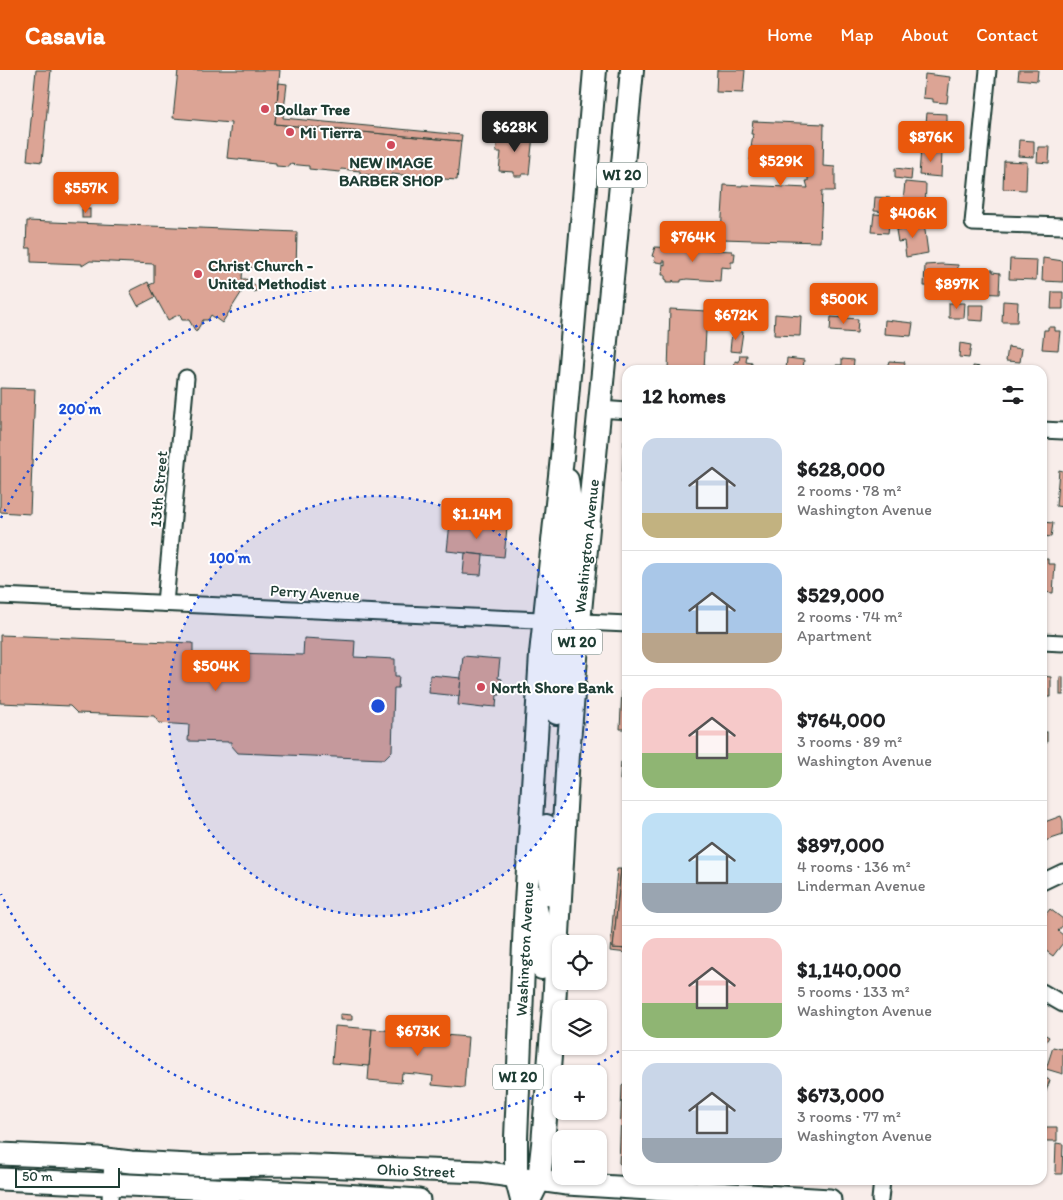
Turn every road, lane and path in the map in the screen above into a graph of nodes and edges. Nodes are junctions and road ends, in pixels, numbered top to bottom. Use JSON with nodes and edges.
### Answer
{"nodes":[{"id":1,"x":595,"y":70,"type":"edge"},
{"id":2,"x":632,"y":70,"type":"edge"},
{"id":3,"x":988,"y":70,"type":"edge"},
{"id":4,"x":1063,"y":226,"type":"edge"},
{"id":5,"x":186,"y":378,"type":"dead end"},
{"id":6,"x":599,"y":409,"type":"junction"},
{"id":7,"x":622,"y":411,"type":"edge"},
{"id":8,"x":1047,"y":430,"type":"edge"},
{"id":9,"x":1063,"y":431,"type":"edge"},
{"id":10,"x":562,"y":457,"type":"junction"},
{"id":11,"x":0,"y":596,"type":"edge"},
{"id":12,"x":165,"y":603,"type":"junction"},
{"id":13,"x":545,"y":619,"type":"junction"},
{"id":14,"x":578,"y":622,"type":"junction"},
{"id":15,"x":622,"y":624,"type":"edge"},
{"id":16,"x":1047,"y":642,"type":"edge"},
{"id":17,"x":1063,"y":643,"type":"edge"},
{"id":18,"x":533,"y":779,"type":"junction"},
{"id":19,"x":566,"y":790,"type":"junction"},
{"id":20,"x":1063,"y":872,"type":"edge"},
{"id":21,"x":529,"y":877,"type":"junction"},
{"id":22,"x":1047,"y":880,"type":"edge"},
{"id":23,"x":560,"y":923,"type":"junction"},
{"id":24,"x":1047,"y":995,"type":"edge"},
{"id":25,"x":554,"y":1000,"type":"edge"},
{"id":26,"x":552,"y":1004,"type":"edge"},
{"id":27,"x":1063,"y":1004,"type":"edge"},
{"id":28,"x":552,"y":1034,"type":"edge"},
{"id":29,"x":0,"y":1154,"type":"edge"},
{"id":30,"x":112,"y":1160,"type":"junction"},
{"id":31,"x":516,"y":1177,"type":"junction"},
{"id":32,"x":0,"y":1179,"type":"edge"},
{"id":33,"x":882,"y":1185,"type":"edge"},
{"id":34,"x":534,"y":1190,"type":"edge"},
{"id":35,"x":110,"y":1192,"type":"edge"},
{"id":36,"x":419,"y":1200,"type":"edge"},
{"id":37,"x":522,"y":1200,"type":"edge"},
{"id":38,"x":830,"y":1200,"type":"edge"},
{"id":39,"x":880,"y":1200,"type":"edge"}],
"edges":[{"from":1,"to":10,"type":"main road","name":"Washington Avenue","number":"WI 20"},
{"from":2,"to":6,"type":"main road","name":"Washington Avenue","number":"WI 20"},
{"from":3,"to":4,"type":"street"},
{"from":5,"to":12,"type":"street","name":"13th Street"},
{"from":6,"to":7,"type":"street"},
{"from":6,"to":14,"type":"main road","name":"Washington Avenue","number":"WI 20"},
{"from":8,"to":9,"type":"street"},
{"from":10,"to":13,"type":"main road","name":"Washington Avenue","number":"WI 20"},
{"from":10,"to":14,"type":"main road"},
{"from":11,"to":12,"type":"street","name":"Perry Avenue"},
{"from":12,"to":13,"type":"street","name":"Perry Avenue"},
{"from":13,"to":14,"type":"street","name":"Perry Avenue"},
{"from":13,"to":18,"type":"main road","name":"Washington Avenue","number":"WI 20"},
{"from":13,"to":19,"type":"main road"},
{"from":14,"to":15,"type":"street","name":"Perry Avenue"},
{"from":14,"to":19,"type":"main road","name":"Washington Avenue","number":"WI 20"},
{"from":16,"to":17,"type":"street"},
{"from":18,"to":21,"type":"main road","name":"Washington Avenue","number":"WI 20"},
{"from":18,"to":23,"type":"main road"},
{"from":19,"to":23,"type":"main road","name":"Washington Avenue","number":"WI 20"},
{"from":20,"to":22,"type":"street"},
{"from":21,"to":26,"type":"main road"},
{"from":21,"to":31,"type":"main road","name":"Washington Avenue","number":"WI 20"},
{"from":23,"to":25,"type":"main road","name":"Washington Avenue","number":"WI 20"},
{"from":24,"to":27,"type":"street"},
{"from":28,"to":34,"type":"main road","name":"Washington Avenue","number":"WI 20"},
{"from":29,"to":30,"type":"street","name":"Ohio Street"},
{"from":30,"to":31,"type":"street","name":"Ohio Street"},
{"from":30,"to":35,"type":"street"},
{"from":31,"to":34,"type":"street","name":"Ohio Street"},
{"from":31,"to":37,"type":"main road","name":"Washington Avenue","number":"WI 20"},
{"from":32,"to":35,"type":"street","name":"Ohio Street"},
{"from":33,"to":39,"type":"street"},
{"from":34,"to":38,"type":"street","name":"Ohio Street"},
{"from":35,"to":36,"type":"street","name":"Ohio Street"}]}
